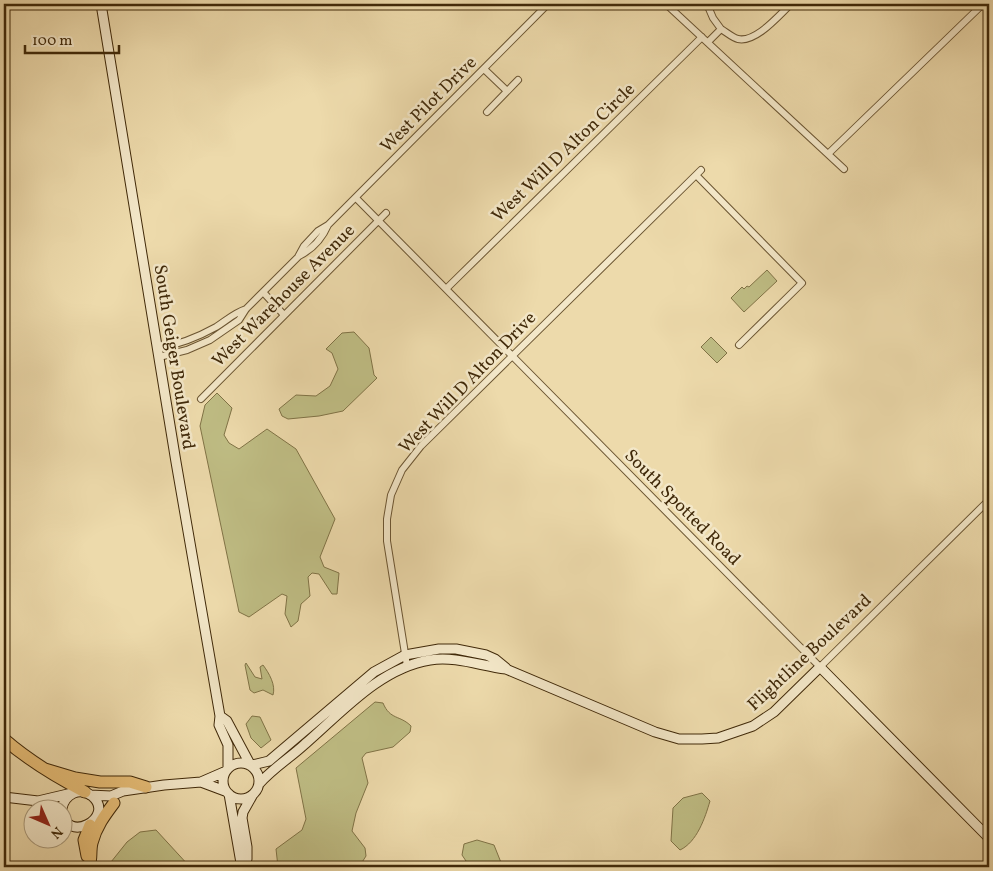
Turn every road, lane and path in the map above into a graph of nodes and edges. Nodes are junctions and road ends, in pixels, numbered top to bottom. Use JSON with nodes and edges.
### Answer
{"nodes":[{"id":1,"x":100,"y":4,"type":"edge"},
{"id":2,"x":548,"y":4,"type":"edge"},
{"id":3,"x":666,"y":4,"type":"edge"},
{"id":4,"x":707,"y":4,"type":"edge"},
{"id":5,"x":791,"y":4,"type":"edge"},
{"id":6,"x":983,"y":4,"type":"edge"},
{"id":7,"x":720,"y":29,"type":"junction"},
{"id":8,"x":705,"y":40,"type":"junction"},
{"id":9,"x":484,"y":69,"type":"junction"},
{"id":10,"x":518,"y":80,"type":"dead end"},
{"id":11,"x":507,"y":91,"type":"junction"},
{"id":12,"x":487,"y":112,"type":"dead end"},
{"id":13,"x":828,"y":154,"type":"junction"},
{"id":14,"x":844,"y":169,"type":"dead end"},
{"id":15,"x":356,"y":198,"type":"junction"},
{"id":16,"x":386,"y":213,"type":"dead end"},
{"id":17,"x":378,"y":220,"type":"junction"},
{"id":18,"x":446,"y":289,"type":"junction"},
{"id":19,"x":263,"y":292,"type":"junction"},
{"id":20,"x":284,"y":315,"type":"junction"},
{"id":21,"x":738,"y":345,"type":"dead end"},
{"id":22,"x":159,"y":353,"type":"junction"},
{"id":23,"x":511,"y":356,"type":"junction"},
{"id":24,"x":201,"y":400,"type":"dead end"},
{"id":25,"x":989,"y":500,"type":"edge"},
{"id":26,"x":405,"y":655,"type":"junction"},
{"id":27,"x":407,"y":666,"type":"junction"},
{"id":28,"x":820,"y":667,"type":"junction"},
{"id":29,"x":506,"y":668,"type":"junction"},
{"id":30,"x":220,"y":716,"type":"junction"},
{"id":31,"x":4,"y":739,"type":"edge"},
{"id":32,"x":251,"y":765,"type":"junction"},
{"id":33,"x":45,"y":769,"type":"junction"},
{"id":34,"x":226,"y":770,"type":"junction"},
{"id":35,"x":201,"y":782,"type":"junction"},
{"id":36,"x":259,"y":784,"type":"junction"},
{"id":37,"x":141,"y":788,"type":"junction"},
{"id":38,"x":82,"y":793,"type":"junction"},
{"id":39,"x":227,"y":793,"type":"junction"},
{"id":40,"x":252,"y":796,"type":"junction"},
{"id":41,"x":4,"y":797,"type":"edge"},
{"id":42,"x":54,"y":798,"type":"edge"},
{"id":43,"x":72,"y":798,"type":"edge"},
{"id":44,"x":22,"y":799,"type":"edge"},
{"id":45,"x":114,"y":802,"type":"junction"},
{"id":46,"x":93,"y":820,"type":"junction"},
{"id":47,"x":72,"y":824,"type":"edge"},
{"id":48,"x":989,"y":838,"type":"edge"},
{"id":49,"x":89,"y":867,"type":"edge"},
{"id":50,"x":244,"y":867,"type":"edge"}],
"edges":[{"from":1,"to":22,"type":"main road","name":"South Geiger Boulevard"},
{"from":2,"to":9,"type":"street","name":"West Pilot Drive"},
{"from":3,"to":8,"type":"street"},
{"from":4,"to":7,"type":"street"},
{"from":5,"to":7,"type":"street"},
{"from":6,"to":13,"type":"street"},
{"from":7,"to":8,"type":"street","name":"West Will D Alton Circle"},
{"from":8,"to":13,"type":"street"},
{"from":8,"to":18,"type":"street","name":"West Will D Alton Circle"},
{"from":9,"to":11,"type":"street"},
{"from":9,"to":15,"type":"street","name":"West Pilot Drive"},
{"from":10,"to":11,"type":"street"},
{"from":11,"to":12,"type":"street"},
{"from":13,"to":14,"type":"street"},
{"from":15,"to":17,"type":"street","name":"South Spotted Road"},
{"from":15,"to":19,"type":"street","name":"West Pilot Drive"},
{"from":16,"to":17,"type":"street","name":"West Warehouse Avenue"},
{"from":17,"to":18,"type":"street","name":"South Spotted Road"},
{"from":17,"to":20,"type":"street","name":"West Warehouse Avenue"},
{"from":18,"to":23,"type":"street","name":"South Spotted Road"},
{"from":19,"to":20,"type":"street"},
{"from":19,"to":22,"type":"street","name":"West Pilot Drive"},
{"from":20,"to":24,"type":"street","name":"West Warehouse Avenue"},
{"from":21,"to":23,"type":"street","name":"West Will D Alton Drive"},
{"from":22,"to":30,"type":"main road","name":"South Geiger Boulevard"},
{"from":23,"to":26,"type":"street","name":"West Will D Alton Drive"},
{"from":23,"to":28,"type":"street","name":"South Spotted Road"},
{"from":25,"to":28,"type":"street","name":"Flightline Boulevard"},
{"from":26,"to":27,"type":"street","name":"West Will D Alton Drive"},
{"from":26,"to":29,"type":"main road","name":"Flightline Boulevard"},
{"from":26,"to":32,"type":"main road","name":"Flightline Boulevard"},
{"from":27,"to":29,"type":"main road","name":"Flightline Boulevard"},
{"from":27,"to":36,"type":"main road","name":"Flightline Boulevard"},
{"from":28,"to":29,"type":"main road","name":"Flightline Boulevard"},
{"from":28,"to":48,"type":"main road","name":"South Spotted Road"},
{"from":30,"to":32,"type":"main road","name":"South Geiger Boulevard"},
{"from":30,"to":34,"type":"main road","name":"South Geiger Boulevard"},
{"from":31,"to":33,"type":"highway"},
{"from":32,"to":34,"type":"main road"},
{"from":32,"to":36,"type":"main road"},
{"from":33,"to":37,"type":"highway"},
{"from":33,"to":38,"type":"highway"},
{"from":34,"to":35,"type":"main road"},
{"from":34,"to":39,"type":"main road"},
{"from":35,"to":37,"type":"main road"},
{"from":35,"to":39,"type":"main road"},
{"from":36,"to":40,"type":"main road"},
{"from":37,"to":38,"type":"main road"},
{"from":37,"to":45,"type":"main road"},
{"from":38,"to":42,"type":"main road"},
{"from":38,"to":43,"type":"main road"},
{"from":38,"to":46,"type":"main road"},
{"from":39,"to":40,"type":"main road"},
{"from":39,"to":50,"type":"main road"},
{"from":40,"to":50,"type":"main road"},
{"from":41,"to":44,"type":"main road"},
{"from":45,"to":46,"type":"main road"},
{"from":45,"to":49,"type":"highway"},
{"from":46,"to":47,"type":"main road"},
{"from":46,"to":49,"type":"highway"}]}
